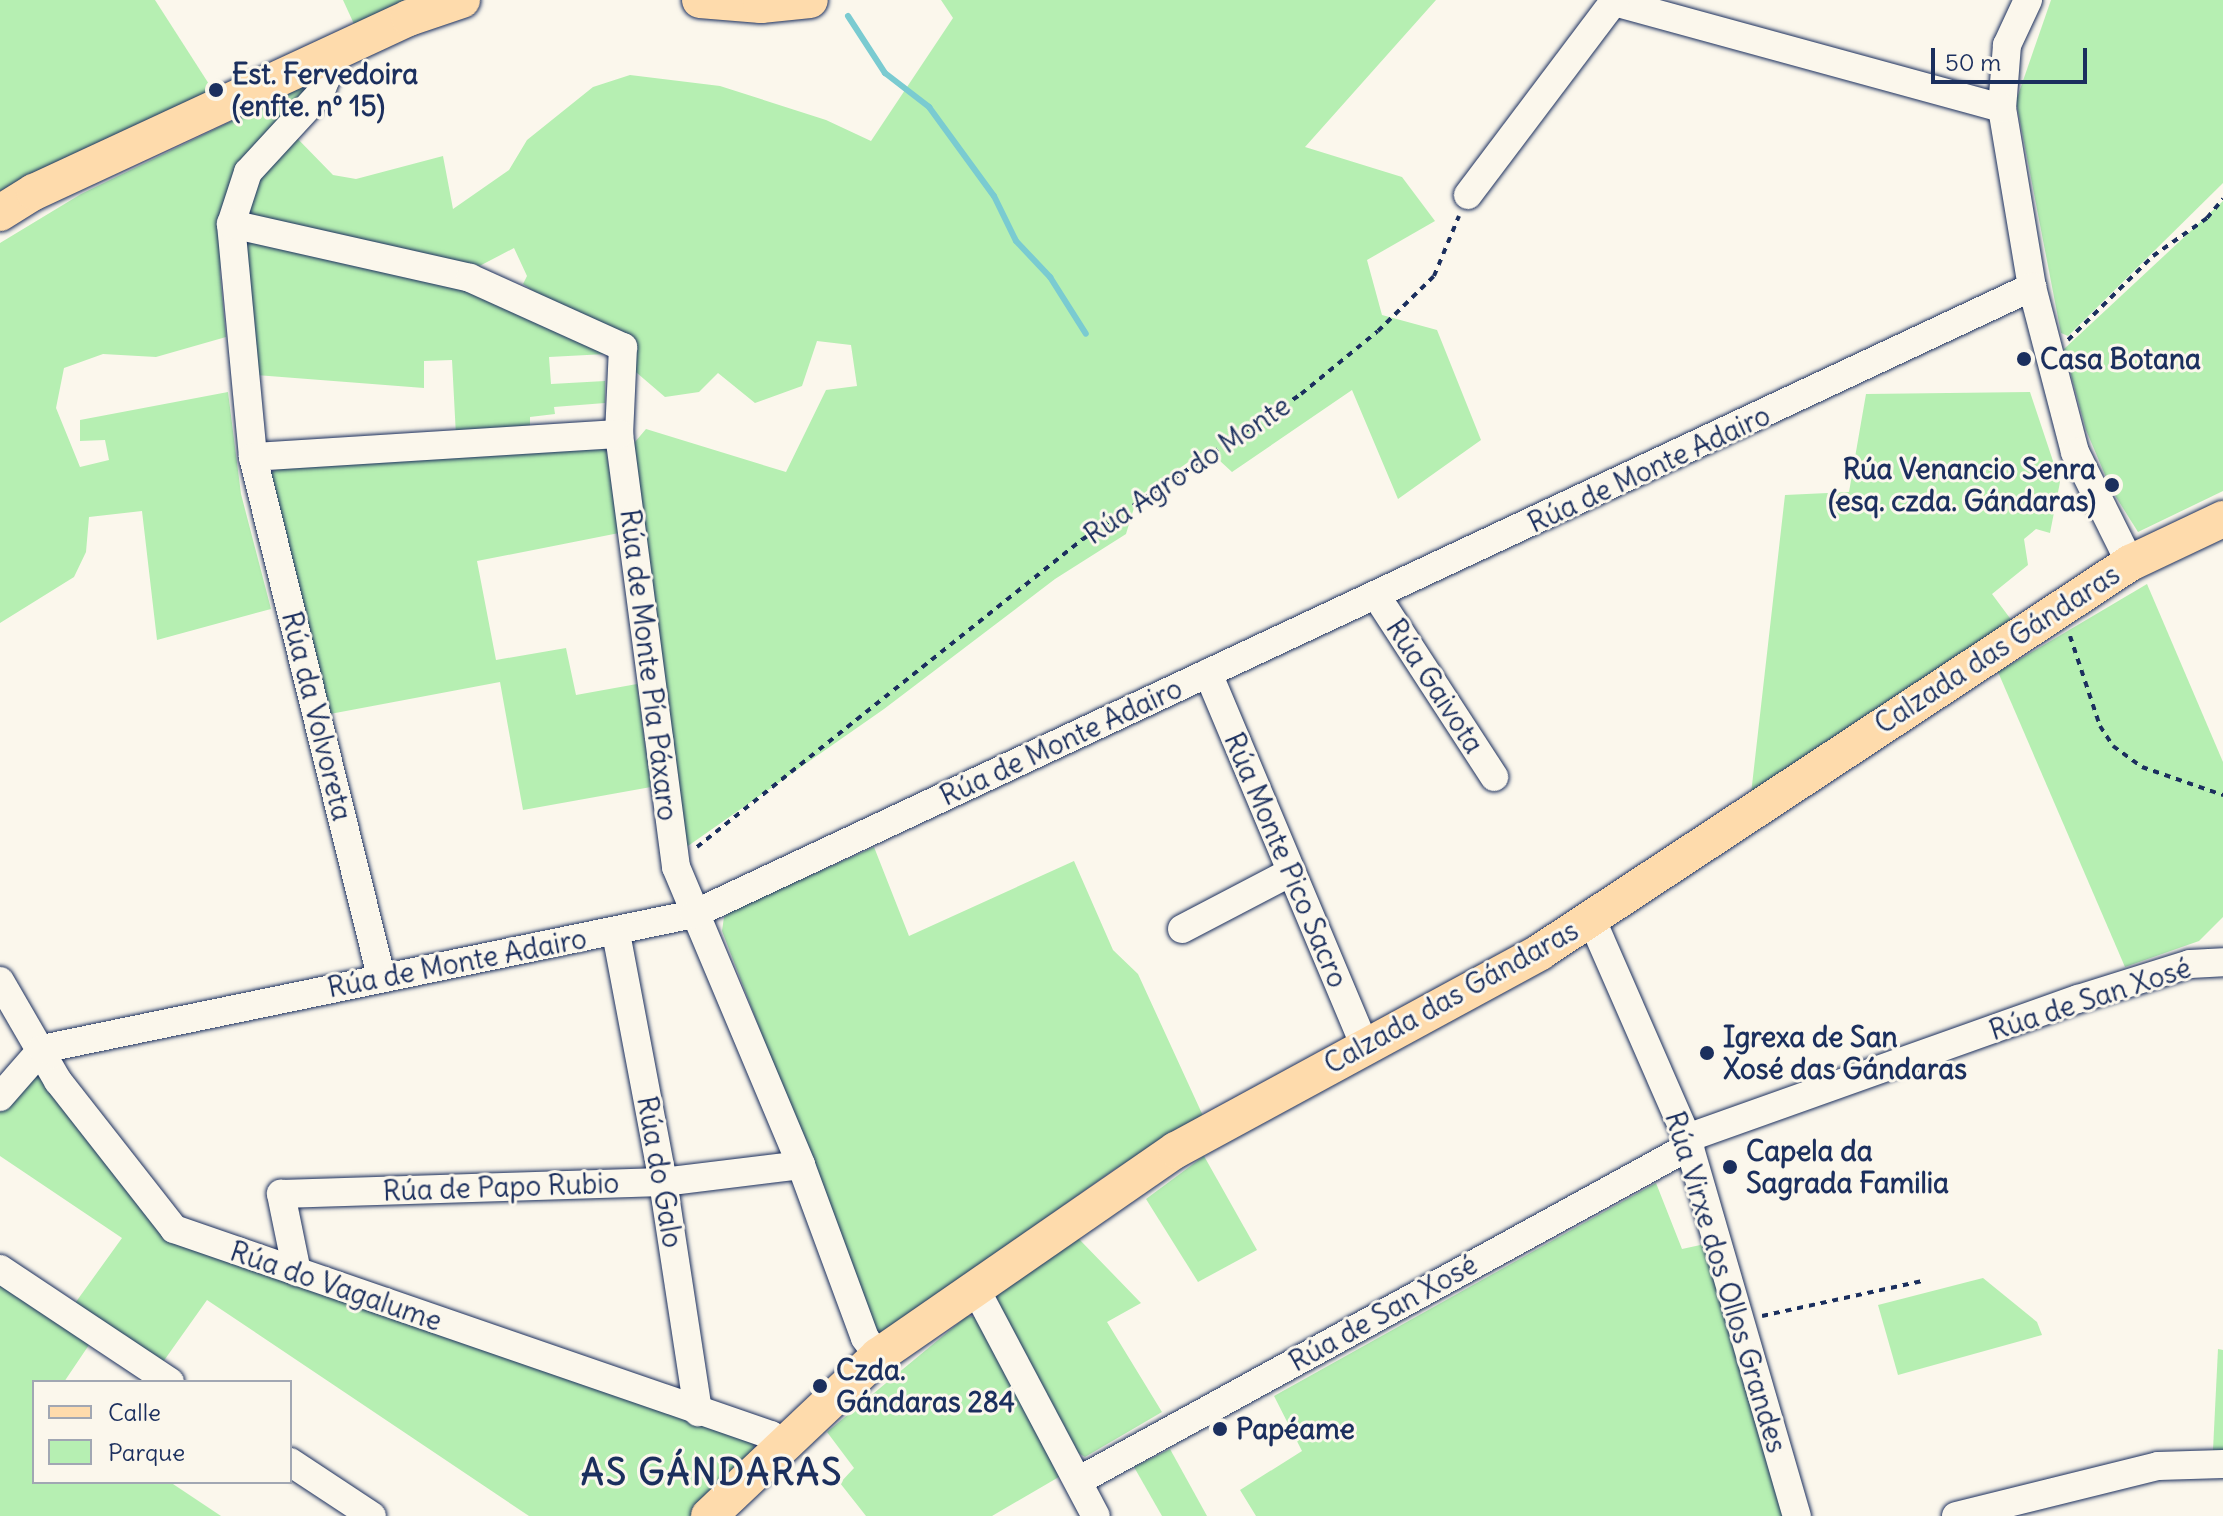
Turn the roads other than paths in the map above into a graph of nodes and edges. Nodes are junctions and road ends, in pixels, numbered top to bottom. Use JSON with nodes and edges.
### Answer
{"nodes":[{"id":1,"x":462,"y":0,"type":"edge"},
{"id":2,"x":700,"y":0,"type":"edge"},
{"id":3,"x":810,"y":0,"type":"edge"},
{"id":4,"x":2028,"y":0,"type":"edge"},
{"id":5,"x":1615,"y":1,"type":"edge"},
{"id":6,"x":317,"y":64,"type":"junction"},
{"id":7,"x":2002,"y":108,"type":"junction"},
{"id":8,"x":1468,"y":195,"type":"road end"},
{"id":9,"x":0,"y":213,"type":"edge"},
{"id":10,"x":231,"y":224,"type":"junction"},
{"id":11,"x":2032,"y":287,"type":"junction"},
{"id":12,"x":619,"y":434,"type":"junction"},
{"id":13,"x":253,"y":457,"type":"junction"},
{"id":14,"x":2223,"y":519,"type":"edge"},
{"id":15,"x":2130,"y":563,"type":"junction"},
{"id":16,"x":1376,"y":595,"type":"junction"},
{"id":17,"x":1208,"y":673,"type":"junction"},
{"id":18,"x":1494,"y":777,"type":"dead end"},
{"id":19,"x":1291,"y":872,"type":"junction"},
{"id":20,"x":694,"y":914,"type":"junction"},
{"id":21,"x":1591,"y":918,"type":"junction"},
{"id":22,"x":1182,"y":929,"type":"dead end"},
{"id":23,"x":616,"y":933,"type":"junction"},
{"id":24,"x":2223,"y":962,"type":"edge"},
{"id":25,"x":381,"y":976,"type":"junction"},
{"id":26,"x":0,"y":981,"type":"edge"},
{"id":27,"x":1365,"y":1047,"type":"junction"},
{"id":28,"x":42,"y":1049,"type":"junction"},
{"id":29,"x":0,"y":1097,"type":"edge"},
{"id":30,"x":1688,"y":1142,"type":"junction"},
{"id":31,"x":801,"y":1165,"type":"junction"},
{"id":32,"x":663,"y":1182,"type":"junction"},
{"id":33,"x":0,"y":1269,"type":"edge"},
{"id":34,"x":297,"y":1272,"type":"junction"},
{"id":35,"x":974,"y":1286,"type":"junction"},
{"id":36,"x":878,"y":1356,"type":"junction"},
{"id":37,"x":167,"y":1380,"type":"edge"},
{"id":38,"x":698,"y":1412,"type":"junction"},
{"id":39,"x":785,"y":1445,"type":"junction"},
{"id":40,"x":292,"y":1463,"type":"edge"},
{"id":41,"x":2223,"y":1464,"type":"edge"},
{"id":42,"x":1078,"y":1481,"type":"junction"},
{"id":43,"x":372,"y":1516,"type":"edge"},
{"id":44,"x":709,"y":1516,"type":"edge"},
{"id":45,"x":1096,"y":1516,"type":"edge"},
{"id":46,"x":1797,"y":1516,"type":"edge"},
{"id":47,"x":1956,"y":1516,"type":"edge"}],
"edges":[{"from":1,"to":6,"type":"main road"},
{"from":2,"to":3,"type":"main road"},
{"from":4,"to":7,"type":"street"},
{"from":5,"to":7,"type":"street"},
{"from":5,"to":8,"type":"street"},
{"from":6,"to":9,"type":"main road"},
{"from":6,"to":10,"type":"street","name":"Rúa da Volvoreta"},
{"from":7,"to":11,"type":"street"},
{"from":10,"to":12,"type":"street","name":"Rúa de Monte Pía Páxaro"},
{"from":10,"to":13,"type":"street","name":"Rúa da Volvoreta"},
{"from":11,"to":15,"type":"street"},
{"from":11,"to":16,"type":"street","name":"Rúa de Monte Adairo"},
{"from":12,"to":13,"type":"street"},
{"from":12,"to":20,"type":"street","name":"Rúa de Monte Pía Páxaro"},
{"from":13,"to":25,"type":"street","name":"Rúa da Volvoreta"},
{"from":14,"to":15,"type":"main road","name":"Calzada das Gándaras"},
{"from":15,"to":21,"type":"main road","name":"Calzada das Gándaras"},
{"from":16,"to":17,"type":"street","name":"Rúa de Monte Adairo"},
{"from":16,"to":18,"type":"street","name":"Rúa Gaivota"},
{"from":17,"to":19,"type":"street","name":"Rúa Monte Pico Sacro"},
{"from":17,"to":20,"type":"street","name":"Rúa de Monte Adairo"},
{"from":19,"to":22,"type":"street"},
{"from":19,"to":27,"type":"street","name":"Rúa Monte Pico Sacro"},
{"from":20,"to":23,"type":"street","name":"Rúa de Monte Adairo"},
{"from":20,"to":31,"type":"street","name":"Rúa de Monte Pía Páxaro"},
{"from":21,"to":27,"type":"main road","name":"Calzada das Gándaras"},
{"from":21,"to":30,"type":"street","name":"Rúa Virxe dos Ollos Grandes"},
{"from":23,"to":25,"type":"street","name":"Rúa de Monte Adairo"},
{"from":23,"to":32,"type":"street","name":"Rúa do Galo"},
{"from":24,"to":30,"type":"street","name":"Rúa de San Xosé"},
{"from":25,"to":28,"type":"street","name":"Rúa de Monte Adairo"},
{"from":26,"to":28,"type":"street","name":"Rúa do Vagalume"},
{"from":27,"to":35,"type":"main road","name":"Calzada das Gándaras"},
{"from":28,"to":29,"type":"street"},
{"from":28,"to":34,"type":"street","name":"Rúa do Vagalume"},
{"from":30,"to":42,"type":"street","name":"Rúa de San Xosé"},
{"from":30,"to":46,"type":"street","name":"Rúa Virxe dos Ollos Grandes"},
{"from":31,"to":32,"type":"street","name":"Rúa de Papo Rubio"},
{"from":31,"to":36,"type":"street","name":"Rúa de Monte Pía Páxaro"},
{"from":32,"to":34,"type":"street","name":"Rúa de Papo Rubio"},
{"from":32,"to":38,"type":"street","name":"Rúa do Galo"},
{"from":33,"to":37,"type":"street"},
{"from":34,"to":38,"type":"street","name":"Rúa do Vagalume"},
{"from":35,"to":36,"type":"main road","name":"Calzada das Gándaras"},
{"from":35,"to":42,"type":"street"},
{"from":36,"to":39,"type":"main road","name":"Calzada das Gándaras"},
{"from":38,"to":39,"type":"street","name":"Rúa do Vagalume"},
{"from":39,"to":44,"type":"main road","name":"Calzada das Gándaras"},
{"from":40,"to":43,"type":"street"},
{"from":41,"to":47,"type":"street"},
{"from":42,"to":45,"type":"street"}]}
